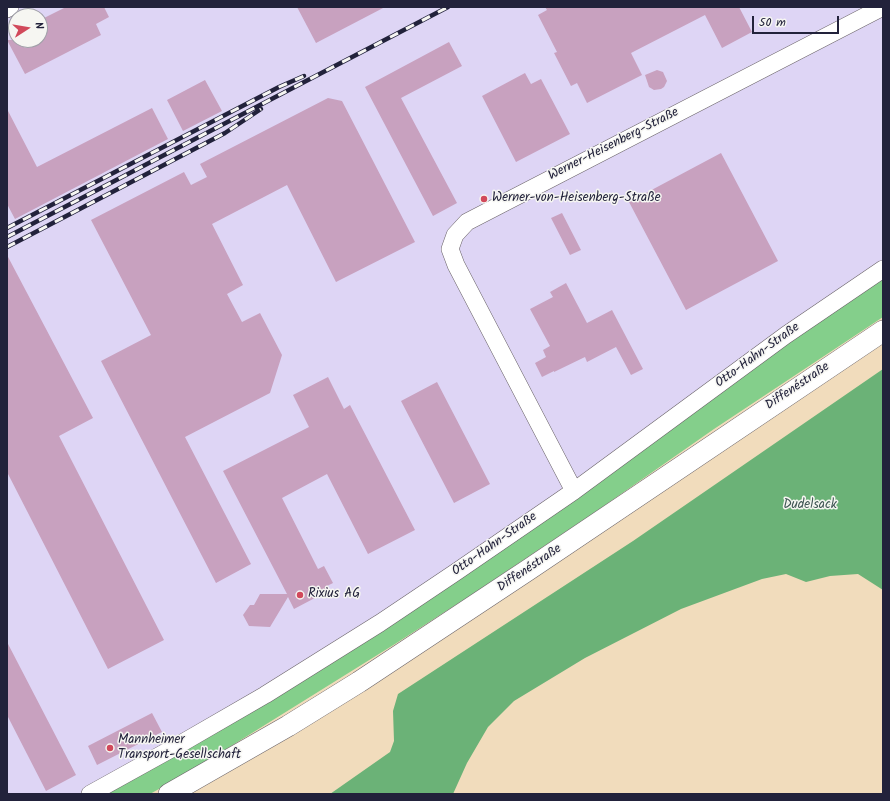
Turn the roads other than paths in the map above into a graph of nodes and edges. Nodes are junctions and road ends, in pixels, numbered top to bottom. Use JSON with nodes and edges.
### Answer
{"nodes":[{"id":1,"x":10,"y":7,"type":"edge"},
{"id":2,"x":883,"y":7,"type":"edge"},
{"id":3,"x":7,"y":9,"type":"edge"},
{"id":4,"x":883,"y":269,"type":"edge"},
{"id":5,"x":883,"y":331,"type":"edge"},
{"id":6,"x":574,"y":491,"type":"junction"},
{"id":7,"x":90,"y":794,"type":"edge"},
{"id":8,"x":169,"y":794,"type":"edge"}],
"edges":[{"from":1,"to":3,"type":"street"},
{"from":2,"to":6,"type":"street","name":"Werner-Heisenberg-Straße"},
{"from":4,"to":6,"type":"street","name":"Otto-Hahn-Straße"},
{"from":5,"to":8,"type":"main road","name":"Diffenéstraße"},
{"from":6,"to":7,"type":"street","name":"Otto-Hahn-Straße"}]}
